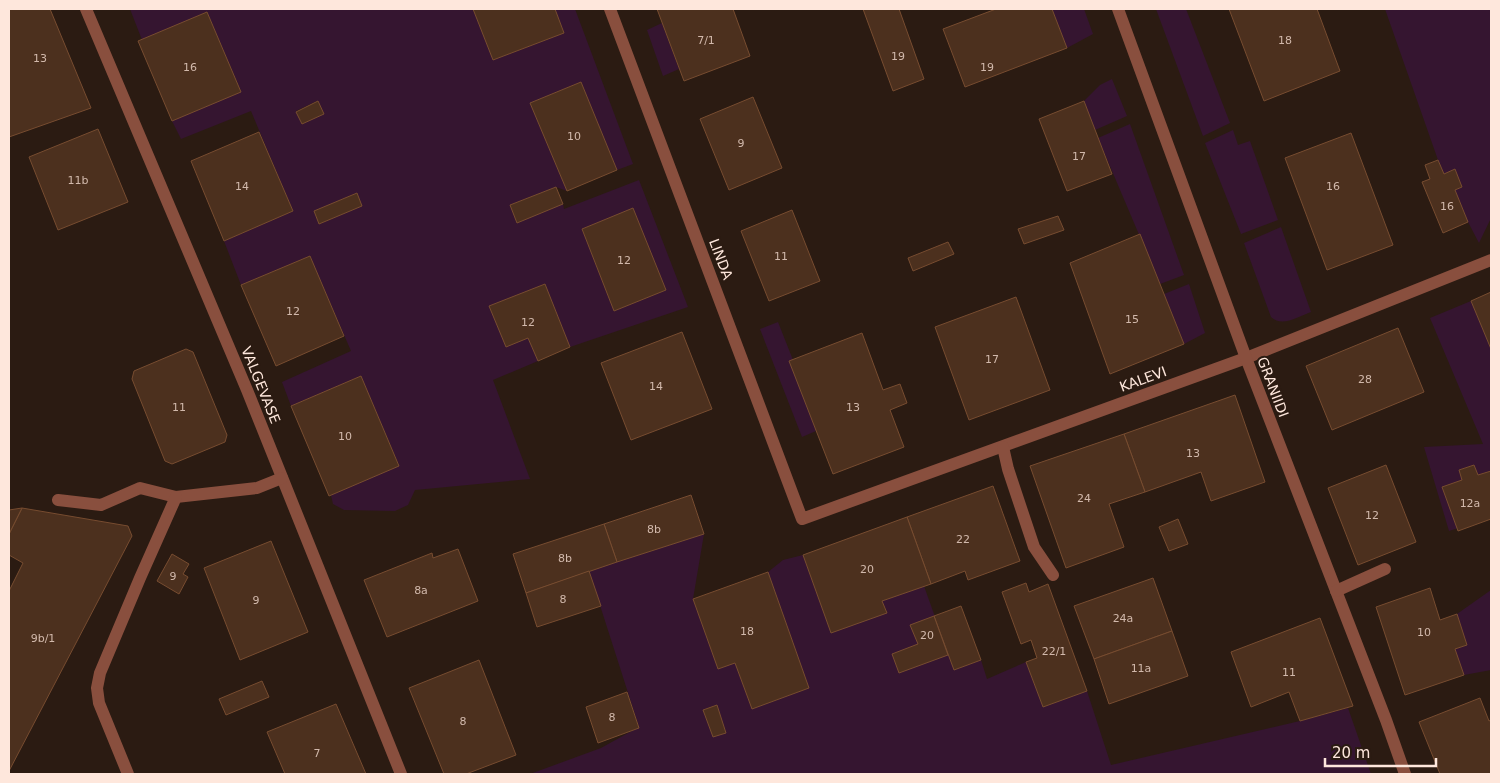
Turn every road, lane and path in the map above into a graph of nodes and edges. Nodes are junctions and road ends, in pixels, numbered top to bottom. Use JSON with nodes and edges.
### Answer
{"nodes":[{"id":1,"x":86,"y":9,"type":"edge"},
{"id":2,"x":610,"y":9,"type":"edge"},
{"id":3,"x":1118,"y":9,"type":"edge"},
{"id":4,"x":1491,"y":260,"type":"edge"},
{"id":5,"x":1246,"y":358,"type":"junction"},
{"id":6,"x":1003,"y":447,"type":"junction"},
{"id":7,"x":282,"y":478,"type":"junction"},
{"id":8,"x":176,"y":497,"type":"junction"},
{"id":9,"x":58,"y":500,"type":"dead end"},
{"id":10,"x":802,"y":520,"type":"joint"},
{"id":11,"x":1385,"y":569,"type":"dead end"},
{"id":12,"x":1053,"y":574,"type":"dead end"},
{"id":13,"x":1336,"y":591,"type":"junction"},
{"id":14,"x":128,"y":774,"type":"edge"},
{"id":15,"x":401,"y":774,"type":"edge"},
{"id":16,"x":1405,"y":774,"type":"edge"}],
"edges":[{"from":1,"to":7,"type":"street","name":"VALGEVASE"},
{"from":2,"to":10,"type":"street","name":"LINDA"},
{"from":3,"to":5,"type":"street","name":"GRANIIDI"},
{"from":4,"to":5,"type":"street","name":"KALEVI"},
{"from":5,"to":6,"type":"street","name":"KALEVI"},
{"from":5,"to":13,"type":"street","name":"GRANIIDI"},
{"from":6,"to":10,"type":"street","name":"KALEVI"},
{"from":6,"to":12,"type":"street"},
{"from":7,"to":8,"type":"street"},
{"from":7,"to":15,"type":"street","name":"VALGEVASE"},
{"from":8,"to":9,"type":"street"},
{"from":8,"to":14,"type":"street"},
{"from":11,"to":13,"type":"street"},
{"from":13,"to":16,"type":"street","name":"GRANIIDI"}]}
